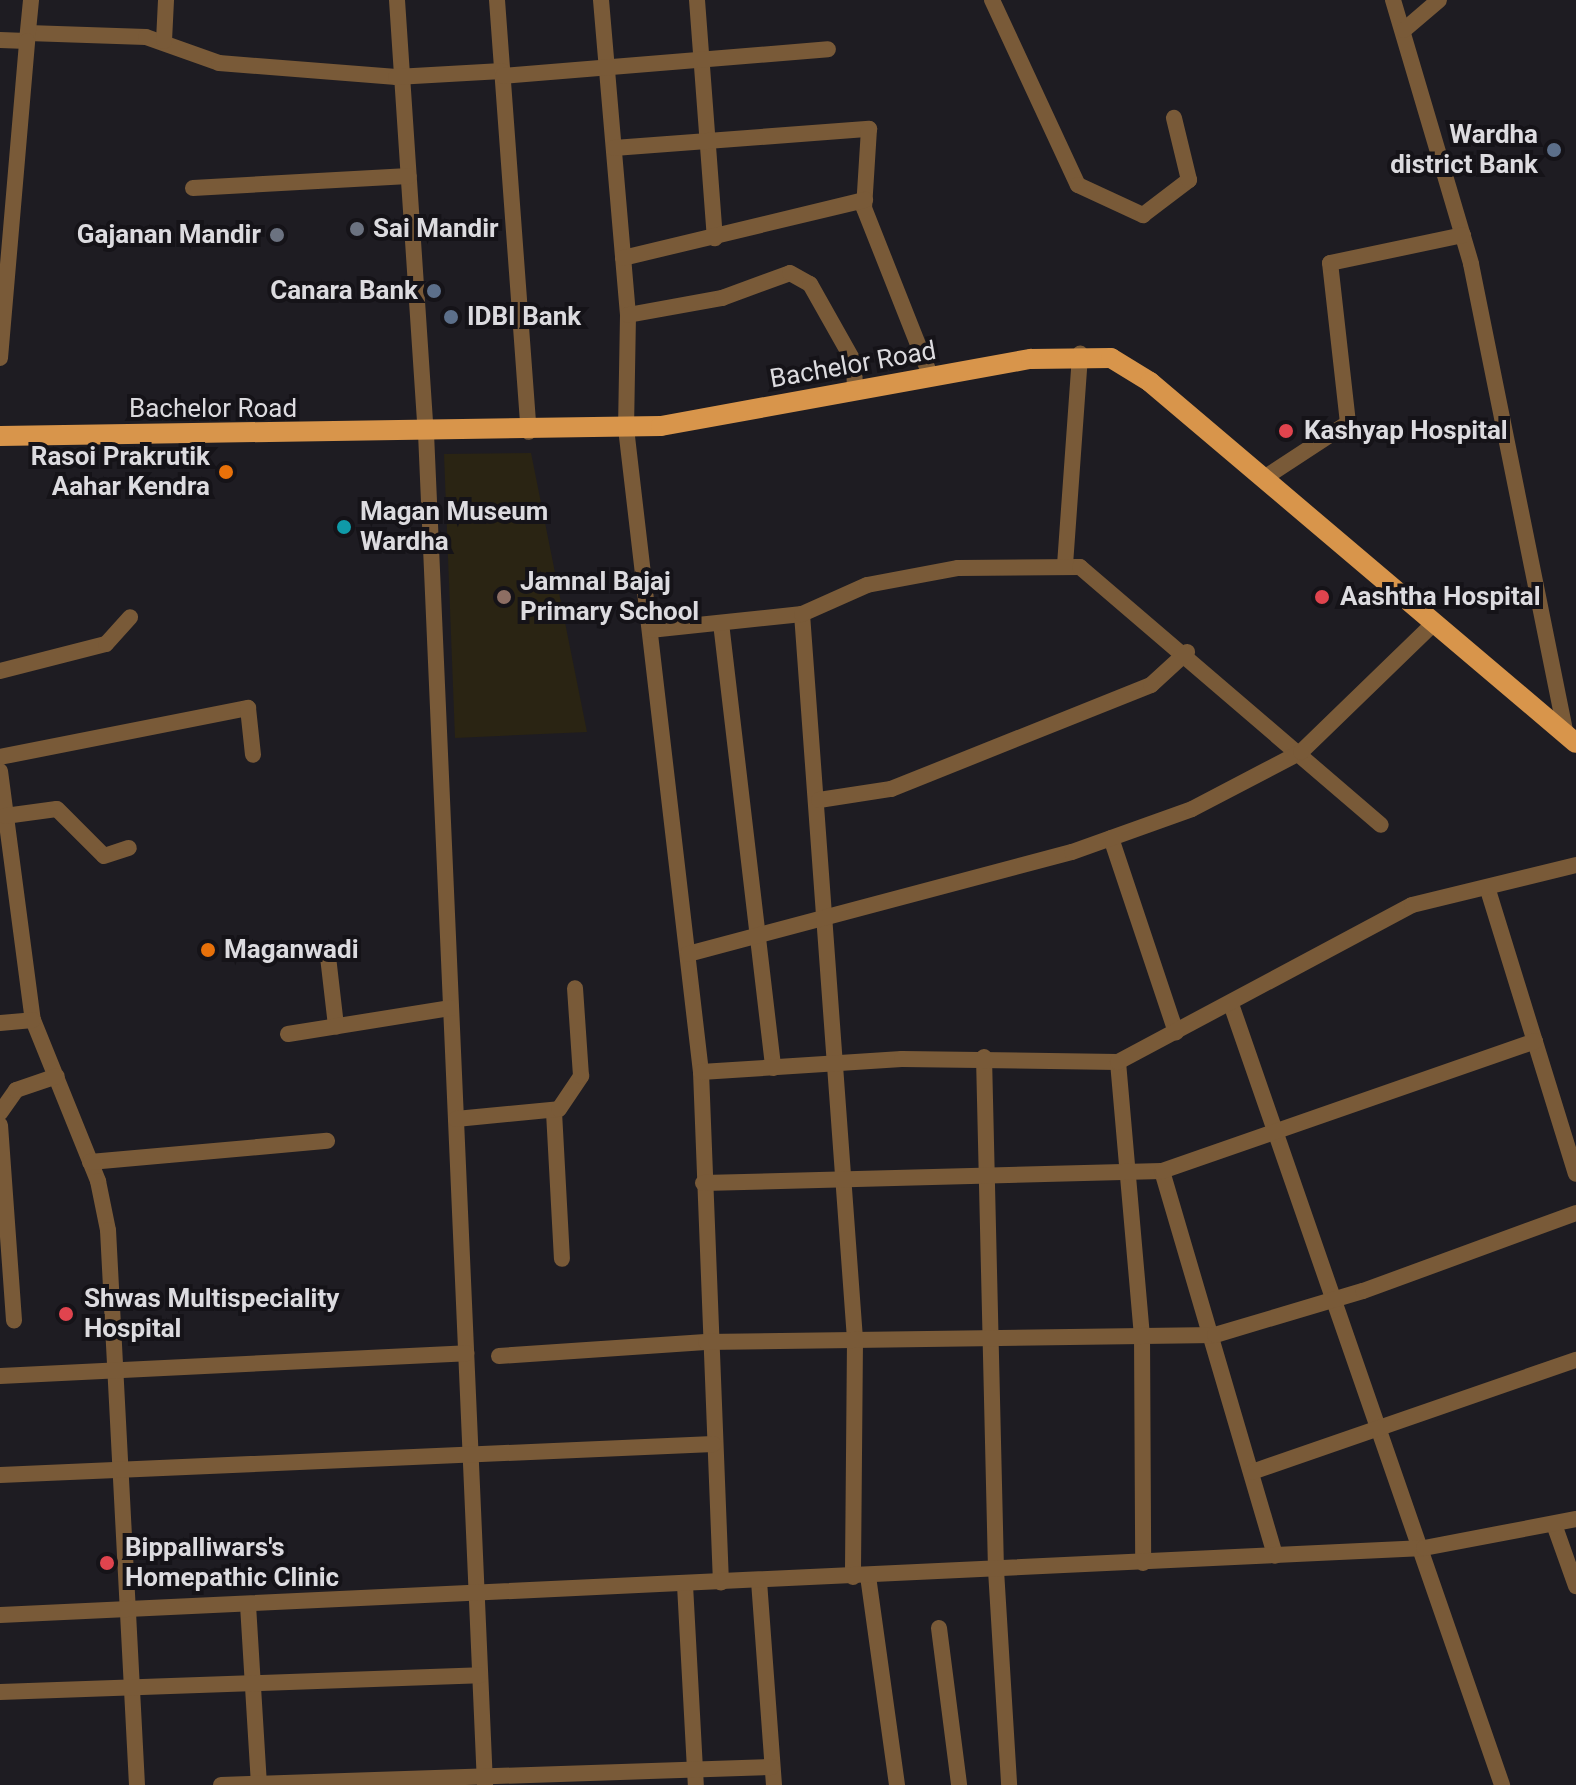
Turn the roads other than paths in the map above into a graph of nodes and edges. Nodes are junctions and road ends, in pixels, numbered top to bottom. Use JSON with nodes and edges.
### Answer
{"nodes":[{"id":1,"x":31,"y":0,"type":"edge"},
{"id":2,"x":166,"y":0,"type":"edge"},
{"id":3,"x":397,"y":0,"type":"edge"},
{"id":4,"x":497,"y":0,"type":"edge"},
{"id":5,"x":601,"y":0,"type":"edge"},
{"id":6,"x":697,"y":0,"type":"edge"},
{"id":7,"x":992,"y":0,"type":"edge"},
{"id":8,"x":1393,"y":0,"type":"edge"},
{"id":9,"x":1439,"y":0,"type":"edge"},
{"id":10,"x":1404,"y":30,"type":"junction"},
{"id":11,"x":27,"y":37,"type":"junction"},
{"id":12,"x":0,"y":40,"type":"edge"},
{"id":13,"x":164,"y":41,"type":"junction"},
{"id":14,"x":828,"y":49,"type":"dead end"},
{"id":15,"x":703,"y":61,"type":"junction"},
{"id":16,"x":607,"y":70,"type":"junction"},
{"id":17,"x":502,"y":74,"type":"junction"},
{"id":18,"x":402,"y":77,"type":"junction"},
{"id":19,"x":1174,"y":118,"type":"dead end"},
{"id":20,"x":708,"y":138,"type":"junction"},
{"id":21,"x":614,"y":148,"type":"junction"},
{"id":22,"x":409,"y":176,"type":"junction"},
{"id":23,"x":193,"y":188,"type":"dead end"},
{"id":24,"x":865,"y":200,"type":"junction"},
{"id":25,"x":1463,"y":235,"type":"junction"},
{"id":26,"x":715,"y":238,"type":"junction"},
{"id":27,"x":623,"y":258,"type":"junction"},
{"id":28,"x":628,"y":315,"type":"junction"},
{"id":29,"x":1080,"y":354,"type":"junction"},
{"id":30,"x":0,"y":358,"type":"edge"},
{"id":31,"x":931,"y":377,"type":"junction"},
{"id":32,"x":855,"y":390,"type":"junction"},
{"id":33,"x":626,"y":428,"type":"junction"},
{"id":34,"x":529,"y":432,"type":"junction"},
{"id":35,"x":426,"y":433,"type":"junction"},
{"id":36,"x":0,"y":436,"type":"edge"},
{"id":37,"x":1264,"y":478,"type":"junction"},
{"id":38,"x":1065,"y":565,"type":"junction"},
{"id":39,"x":802,"y":614,"type":"junction"},
{"id":40,"x":130,"y":617,"type":"dead end"},
{"id":41,"x":721,"y":623,"type":"junction"},
{"id":42,"x":1434,"y":623,"type":"junction"},
{"id":43,"x":650,"y":630,"type":"junction"},
{"id":44,"x":1187,"y":652,"type":"junction"},
{"id":45,"x":0,"y":671,"type":"edge"},
{"id":46,"x":1571,"y":739,"type":"edge"},
{"id":47,"x":1301,"y":752,"type":"junction"},
{"id":48,"x":253,"y":755,"type":"dead end"},
{"id":49,"x":0,"y":757,"type":"edge"},
{"id":50,"x":0,"y":771,"type":"edge"},
{"id":51,"x":819,"y":800,"type":"junction"},
{"id":52,"x":5,"y":816,"type":"junction"},
{"id":53,"x":1381,"y":825,"type":"dead end"},
{"id":54,"x":1111,"y":838,"type":"junction"},
{"id":55,"x":129,"y":848,"type":"dead end"},
{"id":56,"x":1576,"y":865,"type":"edge"},
{"id":57,"x":1488,"y":890,"type":"junction"},
{"id":58,"x":829,"y":920,"type":"junction"},
{"id":59,"x":761,"y":936,"type":"junction"},
{"id":60,"x":327,"y":948,"type":"dead end"},
{"id":61,"x":688,"y":954,"type":"junction"},
{"id":62,"x":575,"y":988,"type":"dead end"},
{"id":63,"x":1231,"y":1004,"type":"junction"},
{"id":64,"x":451,"y":1008,"type":"junction"},
{"id":65,"x":33,"y":1020,"type":"junction"},
{"id":66,"x":0,"y":1023,"type":"edge"},
{"id":67,"x":336,"y":1026,"type":"junction"},
{"id":68,"x":1176,"y":1032,"type":"junction"},
{"id":69,"x":288,"y":1034,"type":"dead end"},
{"id":70,"x":1535,"y":1041,"type":"junction"},
{"id":71,"x":984,"y":1057,"type":"junction"},
{"id":72,"x":1118,"y":1062,"type":"junction"},
{"id":73,"x":840,"y":1063,"type":"junction"},
{"id":74,"x":773,"y":1068,"type":"junction"},
{"id":75,"x":701,"y":1072,"type":"junction"},
{"id":76,"x":57,"y":1076,"type":"junction"},
{"id":77,"x":554,"y":1112,"type":"junction"},
{"id":78,"x":0,"y":1113,"type":"edge"},
{"id":79,"x":456,"y":1119,"type":"junction"},
{"id":80,"x":0,"y":1125,"type":"edge"},
{"id":81,"x":1275,"y":1131,"type":"junction"},
{"id":82,"x":327,"y":1141,"type":"dead end"},
{"id":83,"x":1,"y":1154,"type":"edge"},
{"id":84,"x":90,"y":1162,"type":"junction"},
{"id":85,"x":991,"y":1171,"type":"junction"},
{"id":86,"x":1132,"y":1171,"type":"junction"},
{"id":87,"x":1162,"y":1171,"type":"junction"},
{"id":88,"x":1576,"y":1174,"type":"edge"},
{"id":89,"x":843,"y":1177,"type":"junction"},
{"id":90,"x":703,"y":1183,"type":"junction"},
{"id":91,"x":1576,"y":1213,"type":"edge"},
{"id":92,"x":562,"y":1259,"type":"dead end"},
{"id":93,"x":1333,"y":1301,"type":"junction"},
{"id":94,"x":14,"y":1320,"type":"dead end"},
{"id":95,"x":1142,"y":1335,"type":"junction"},
{"id":96,"x":1215,"y":1335,"type":"junction"},
{"id":97,"x":994,"y":1338,"type":"junction"},
{"id":98,"x":855,"y":1340,"type":"junction"},
{"id":99,"x":706,"y":1342,"type":"junction"},
{"id":100,"x":466,"y":1353,"type":"junction"},
{"id":101,"x":499,"y":1356,"type":"dead end"},
{"id":102,"x":1576,"y":1360,"type":"edge"},
{"id":103,"x":120,"y":1370,"type":"junction"},
{"id":104,"x":0,"y":1376,"type":"edge"},
{"id":105,"x":1377,"y":1429,"type":"junction"},
{"id":106,"x":713,"y":1444,"type":"junction"},
{"id":107,"x":470,"y":1453,"type":"junction"},
{"id":108,"x":121,"y":1469,"type":"junction"},
{"id":109,"x":1252,"y":1472,"type":"junction"},
{"id":110,"x":0,"y":1475,"type":"edge"},
{"id":111,"x":1576,"y":1519,"type":"edge"},
{"id":112,"x":1555,"y":1527,"type":"junction"},
{"id":113,"x":1424,"y":1548,"type":"junction"},
{"id":114,"x":1275,"y":1556,"type":"junction"},
{"id":115,"x":1143,"y":1563,"type":"junction"},
{"id":116,"x":996,"y":1570,"type":"junction"},
{"id":117,"x":861,"y":1576,"type":"junction"},
{"id":118,"x":759,"y":1581,"type":"junction"},
{"id":119,"x":721,"y":1583,"type":"junction"},
{"id":120,"x":685,"y":1585,"type":"junction"},
{"id":121,"x":1576,"y":1586,"type":"edge"},
{"id":122,"x":476,"y":1595,"type":"junction"},
{"id":123,"x":248,"y":1605,"type":"junction"},
{"id":124,"x":123,"y":1610,"type":"junction"},
{"id":125,"x":0,"y":1615,"type":"edge"},
{"id":126,"x":939,"y":1628,"type":"dead end"},
{"id":127,"x":480,"y":1675,"type":"junction"},
{"id":128,"x":253,"y":1683,"type":"junction"},
{"id":129,"x":129,"y":1688,"type":"junction"},
{"id":130,"x":0,"y":1692,"type":"edge"},
{"id":131,"x":772,"y":1767,"type":"junction"},
{"id":132,"x":696,"y":1777,"type":"edge"},
{"id":133,"x":484,"y":1779,"type":"edge"},
{"id":134,"x":259,"y":1783,"type":"edge"},
{"id":135,"x":137,"y":1785,"type":"edge"},
{"id":136,"x":221,"y":1785,"type":"edge"},
{"id":137,"x":774,"y":1785,"type":"edge"},
{"id":138,"x":897,"y":1785,"type":"edge"},
{"id":139,"x":959,"y":1785,"type":"edge"},
{"id":140,"x":1009,"y":1785,"type":"edge"},
{"id":141,"x":1502,"y":1785,"type":"edge"}],
"edges":[{"from":1,"to":11,"type":"street"},
{"from":2,"to":13,"type":"street"},
{"from":3,"to":18,"type":"street"},
{"from":4,"to":17,"type":"street"},
{"from":5,"to":16,"type":"street"},
{"from":6,"to":15,"type":"street"},
{"from":7,"to":19,"type":"street"},
{"from":8,"to":10,"type":"street"},
{"from":9,"to":10,"type":"street"},
{"from":10,"to":25,"type":"street"},
{"from":11,"to":12,"type":"street"},
{"from":11,"to":13,"type":"street"},
{"from":11,"to":30,"type":"street"},
{"from":13,"to":18,"type":"street"},
{"from":14,"to":15,"type":"street"},
{"from":15,"to":16,"type":"street"},
{"from":15,"to":20,"type":"street"},
{"from":16,"to":17,"type":"street"},
{"from":16,"to":21,"type":"street"},
{"from":17,"to":18,"type":"street"},
{"from":17,"to":34,"type":"street"},
{"from":18,"to":22,"type":"street"},
{"from":20,"to":21,"type":"street"},
{"from":20,"to":24,"type":"street"},
{"from":20,"to":26,"type":"street"},
{"from":21,"to":27,"type":"street"},
{"from":22,"to":23,"type":"street"},
{"from":22,"to":35,"type":"street"},
{"from":24,"to":26,"type":"street"},
{"from":24,"to":31,"type":"street"},
{"from":25,"to":37,"type":"street"},
{"from":25,"to":46,"type":"street"},
{"from":26,"to":27,"type":"street"},
{"from":27,"to":28,"type":"street"},
{"from":28,"to":32,"type":"street"},
{"from":28,"to":33,"type":"street"},
{"from":29,"to":31,"type":"main road","name":"Bachelor Road"},
{"from":29,"to":37,"type":"main road","name":"Bachelor Road"},
{"from":29,"to":38,"type":"street"},
{"from":31,"to":32,"type":"main road","name":"Bachelor Road"},
{"from":32,"to":33,"type":"main road","name":"Bachelor Road"},
{"from":33,"to":34,"type":"main road","name":"Bachelor Road"},
{"from":33,"to":43,"type":"street"},
{"from":34,"to":35,"type":"main road","name":"Bachelor Road"},
{"from":35,"to":36,"type":"main road","name":"Bachelor Road"},
{"from":35,"to":64,"type":"street"},
{"from":37,"to":42,"type":"main road","name":"Bachelor Road"},
{"from":38,"to":39,"type":"street"},
{"from":38,"to":44,"type":"street"},
{"from":39,"to":41,"type":"street"},
{"from":39,"to":51,"type":"street"},
{"from":40,"to":45,"type":"street"},
{"from":41,"to":43,"type":"street"},
{"from":41,"to":59,"type":"street"},
{"from":42,"to":46,"type":"main road","name":"Bachelor Road"},
{"from":42,"to":47,"type":"street"},
{"from":43,"to":61,"type":"street"},
{"from":44,"to":47,"type":"street"},
{"from":44,"to":51,"type":"street"},
{"from":47,"to":53,"type":"street"},
{"from":47,"to":54,"type":"street"},
{"from":48,"to":49,"type":"street"},
{"from":50,"to":52,"type":"street"},
{"from":51,"to":58,"type":"street"},
{"from":52,"to":55,"type":"street"},
{"from":52,"to":65,"type":"street"},
{"from":54,"to":58,"type":"street"},
{"from":54,"to":68,"type":"street"},
{"from":56,"to":57,"type":"street"},
{"from":57,"to":63,"type":"street"},
{"from":57,"to":70,"type":"street"},
{"from":58,"to":59,"type":"street"},
{"from":58,"to":73,"type":"street"},
{"from":59,"to":61,"type":"street"},
{"from":59,"to":74,"type":"street"},
{"from":60,"to":67,"type":"street"},
{"from":61,"to":75,"type":"street"},
{"from":62,"to":77,"type":"street"},
{"from":63,"to":68,"type":"street"},
{"from":63,"to":81,"type":"street"},
{"from":64,"to":67,"type":"street"},
{"from":64,"to":79,"type":"street"},
{"from":65,"to":66,"type":"street"},
{"from":65,"to":76,"type":"street"},
{"from":67,"to":69,"type":"street"},
{"from":68,"to":72,"type":"street"},
{"from":70,"to":81,"type":"street"},
{"from":70,"to":88,"type":"street"},
{"from":71,"to":72,"type":"street"},
{"from":71,"to":73,"type":"street"},
{"from":71,"to":85,"type":"street"},
{"from":72,"to":86,"type":"street"},
{"from":73,"to":74,"type":"street"},
{"from":73,"to":89,"type":"street"},
{"from":74,"to":75,"type":"street"},
{"from":75,"to":90,"type":"street"},
{"from":76,"to":78,"type":"street"},
{"from":76,"to":84,"type":"street"},
{"from":77,"to":79,"type":"street"},
{"from":77,"to":92,"type":"street"},
{"from":79,"to":100,"type":"street"},
{"from":80,"to":83,"type":"street"},
{"from":81,"to":87,"type":"street"},
{"from":81,"to":93,"type":"street"},
{"from":82,"to":84,"type":"street"},
{"from":83,"to":94,"type":"street"},
{"from":84,"to":103,"type":"street"},
{"from":85,"to":86,"type":"street"},
{"from":85,"to":89,"type":"street"},
{"from":85,"to":97,"type":"street"},
{"from":86,"to":87,"type":"street"},
{"from":86,"to":95,"type":"street"},
{"from":87,"to":96,"type":"street"},
{"from":89,"to":90,"type":"street"},
{"from":89,"to":98,"type":"street"},
{"from":90,"to":99,"type":"street"},
{"from":91,"to":93,"type":"street"},
{"from":93,"to":96,"type":"street"},
{"from":93,"to":105,"type":"street"},
{"from":95,"to":96,"type":"street"},
{"from":95,"to":97,"type":"street"},
{"from":95,"to":115,"type":"street"},
{"from":96,"to":109,"type":"street"},
{"from":97,"to":98,"type":"street"},
{"from":97,"to":116,"type":"street"},
{"from":98,"to":99,"type":"street"},
{"from":98,"to":117,"type":"street"},
{"from":99,"to":101,"type":"street"},
{"from":99,"to":106,"type":"street"},
{"from":100,"to":103,"type":"street"},
{"from":100,"to":107,"type":"street"},
{"from":102,"to":105,"type":"street"},
{"from":103,"to":104,"type":"street"},
{"from":103,"to":108,"type":"street"},
{"from":105,"to":109,"type":"street"},
{"from":105,"to":113,"type":"street"},
{"from":106,"to":107,"type":"street"},
{"from":106,"to":119,"type":"street"},
{"from":107,"to":108,"type":"street"},
{"from":107,"to":122,"type":"street"},
{"from":108,"to":110,"type":"street"},
{"from":108,"to":124,"type":"street"},
{"from":109,"to":114,"type":"street"},
{"from":111,"to":112,"type":"street"},
{"from":112,"to":113,"type":"street"},
{"from":112,"to":121,"type":"street"},
{"from":113,"to":114,"type":"street"},
{"from":113,"to":141,"type":"street"},
{"from":114,"to":115,"type":"street"},
{"from":115,"to":116,"type":"street"},
{"from":116,"to":117,"type":"street"},
{"from":116,"to":140,"type":"street"},
{"from":117,"to":118,"type":"street"},
{"from":117,"to":138,"type":"street"},
{"from":118,"to":119,"type":"street"},
{"from":118,"to":131,"type":"street"},
{"from":119,"to":120,"type":"street"},
{"from":120,"to":122,"type":"street"},
{"from":120,"to":132,"type":"street"},
{"from":122,"to":123,"type":"street"},
{"from":122,"to":127,"type":"street"},
{"from":123,"to":124,"type":"street"},
{"from":123,"to":128,"type":"street"},
{"from":124,"to":125,"type":"street"},
{"from":124,"to":129,"type":"street"},
{"from":126,"to":139,"type":"street"},
{"from":127,"to":128,"type":"street"},
{"from":127,"to":133,"type":"street"},
{"from":128,"to":129,"type":"street"},
{"from":128,"to":134,"type":"street"},
{"from":129,"to":130,"type":"street"},
{"from":129,"to":135,"type":"street"},
{"from":131,"to":132,"type":"street"},
{"from":131,"to":137,"type":"street"},
{"from":132,"to":133,"type":"street"},
{"from":133,"to":134,"type":"street"},
{"from":134,"to":136,"type":"street"}]}
